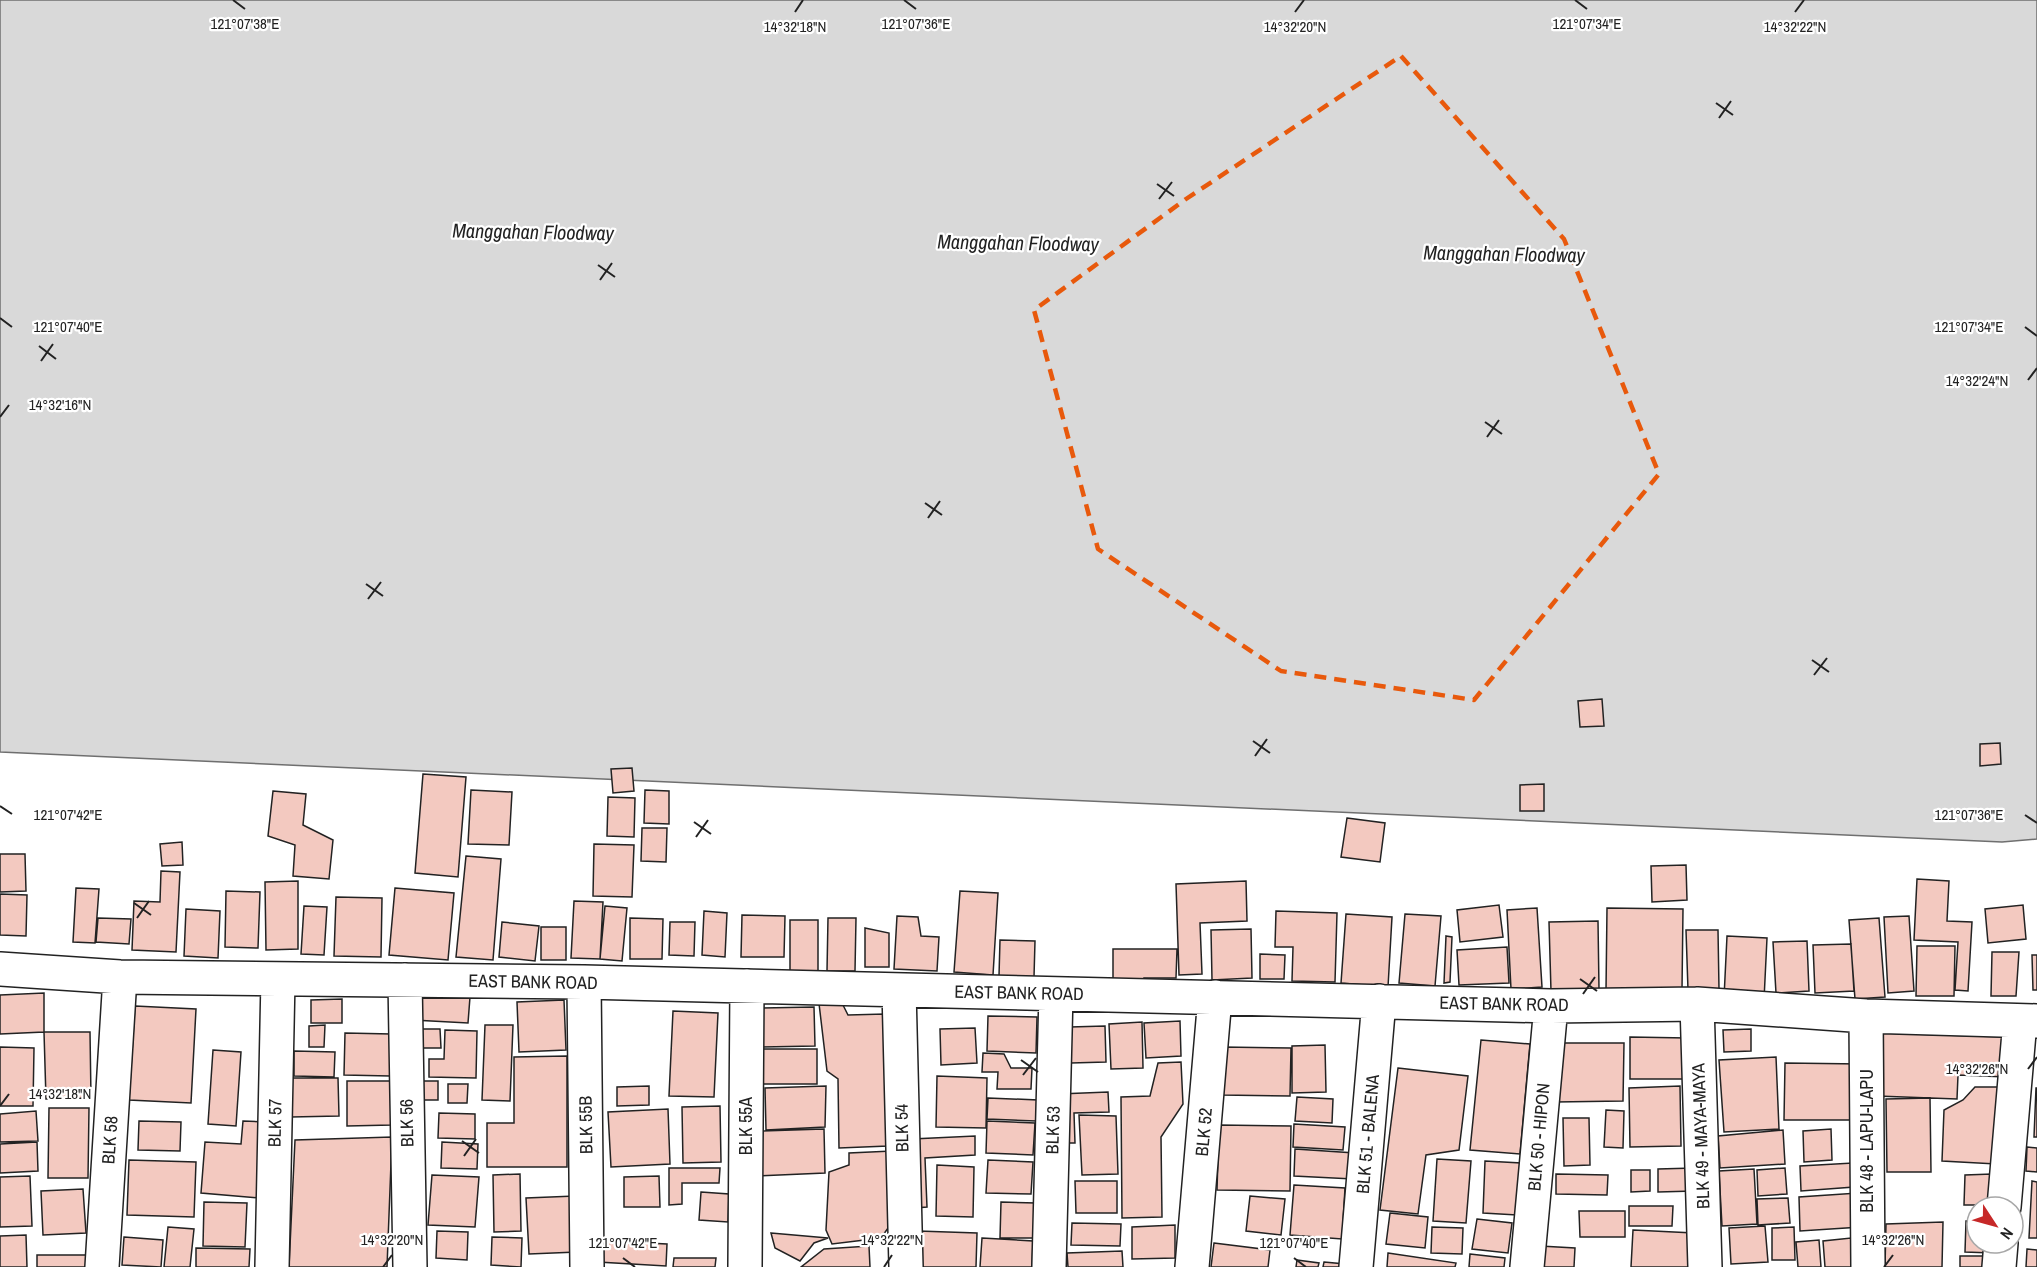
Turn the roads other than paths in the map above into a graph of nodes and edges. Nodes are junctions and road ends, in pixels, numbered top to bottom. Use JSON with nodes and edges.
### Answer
{"nodes":[{"id":1,"x":0,"y":969,"type":"edge"},
{"id":2,"x":120,"y":977,"type":"junction"},
{"id":3,"x":279,"y":979,"type":"junction"},
{"id":4,"x":405,"y":980,"type":"junction"},
{"id":5,"x":584,"y":982,"type":"junction"},
{"id":6,"x":747,"y":986,"type":"junction"},
{"id":7,"x":899,"y":990,"type":"junction"},
{"id":8,"x":1056,"y":994,"type":"junction"},
{"id":9,"x":1215,"y":997,"type":"junction"},
{"id":10,"x":1379,"y":1001,"type":"junction"},
{"id":11,"x":1697,"y":1004,"type":"junction"},
{"id":12,"x":1551,"y":1006,"type":"junction"},
{"id":13,"x":1866,"y":1016,"type":"junction"},
{"id":14,"x":2028,"y":1021,"type":"edge"},
{"id":15,"x":2006,"y":1195,"type":"edge"},
{"id":16,"x":102,"y":1267,"type":"edge"},
{"id":17,"x":272,"y":1267,"type":"edge"},
{"id":18,"x":410,"y":1267,"type":"edge"},
{"id":19,"x":587,"y":1267,"type":"edge"},
{"id":20,"x":745,"y":1267,"type":"edge"},
{"id":21,"x":906,"y":1267,"type":"edge"},
{"id":22,"x":1049,"y":1267,"type":"edge"},
{"id":23,"x":1192,"y":1267,"type":"edge"},
{"id":24,"x":1356,"y":1267,"type":"edge"},
{"id":25,"x":1527,"y":1267,"type":"edge"},
{"id":26,"x":1705,"y":1267,"type":"edge"},
{"id":27,"x":1868,"y":1267,"type":"edge"}],
"edges":[{"from":1,"to":2,"type":"street","name":"EAST BANK ROAD"},
{"from":2,"to":3,"type":"street","name":"EAST BANK ROAD"},
{"from":2,"to":16,"type":"street","name":"BLK 58"},
{"from":3,"to":4,"type":"street","name":"EAST BANK ROAD"},
{"from":3,"to":17,"type":"street","name":"BLK 57"},
{"from":4,"to":5,"type":"street","name":"EAST BANK ROAD"},
{"from":4,"to":18,"type":"street","name":"BLK 56"},
{"from":5,"to":6,"type":"street","name":"EAST BANK ROAD"},
{"from":5,"to":19,"type":"street","name":"BLK 55B"},
{"from":6,"to":7,"type":"street","name":"EAST BANK ROAD"},
{"from":6,"to":20,"type":"street","name":"BLK 55A"},
{"from":7,"to":8,"type":"street","name":"EAST BANK ROAD"},
{"from":7,"to":21,"type":"street","name":"BLK 54"},
{"from":8,"to":9,"type":"street","name":"EAST BANK ROAD"},
{"from":8,"to":22,"type":"street","name":"BLK 53"},
{"from":9,"to":10,"type":"street","name":"EAST BANK ROAD"},
{"from":9,"to":23,"type":"street","name":"BLK 52"},
{"from":10,"to":12,"type":"street","name":"EAST BANK ROAD"},
{"from":10,"to":24,"type":"street","name":"BLK 51 - BALENA"},
{"from":11,"to":12,"type":"street","name":"EAST BANK ROAD"},
{"from":11,"to":13,"type":"street","name":"EAST BANK ROAD"},
{"from":11,"to":26,"type":"street","name":"BLK 49 - MAYA-MAYA"},
{"from":12,"to":25,"type":"street","name":"BLK 50 - HIPON"},
{"from":13,"to":14,"type":"street","name":"EAST BANK ROAD"},
{"from":13,"to":27,"type":"street","name":"BLK 48 - LAPU-LAPU"},
{"from":14,"to":15,"type":"street"}]}
